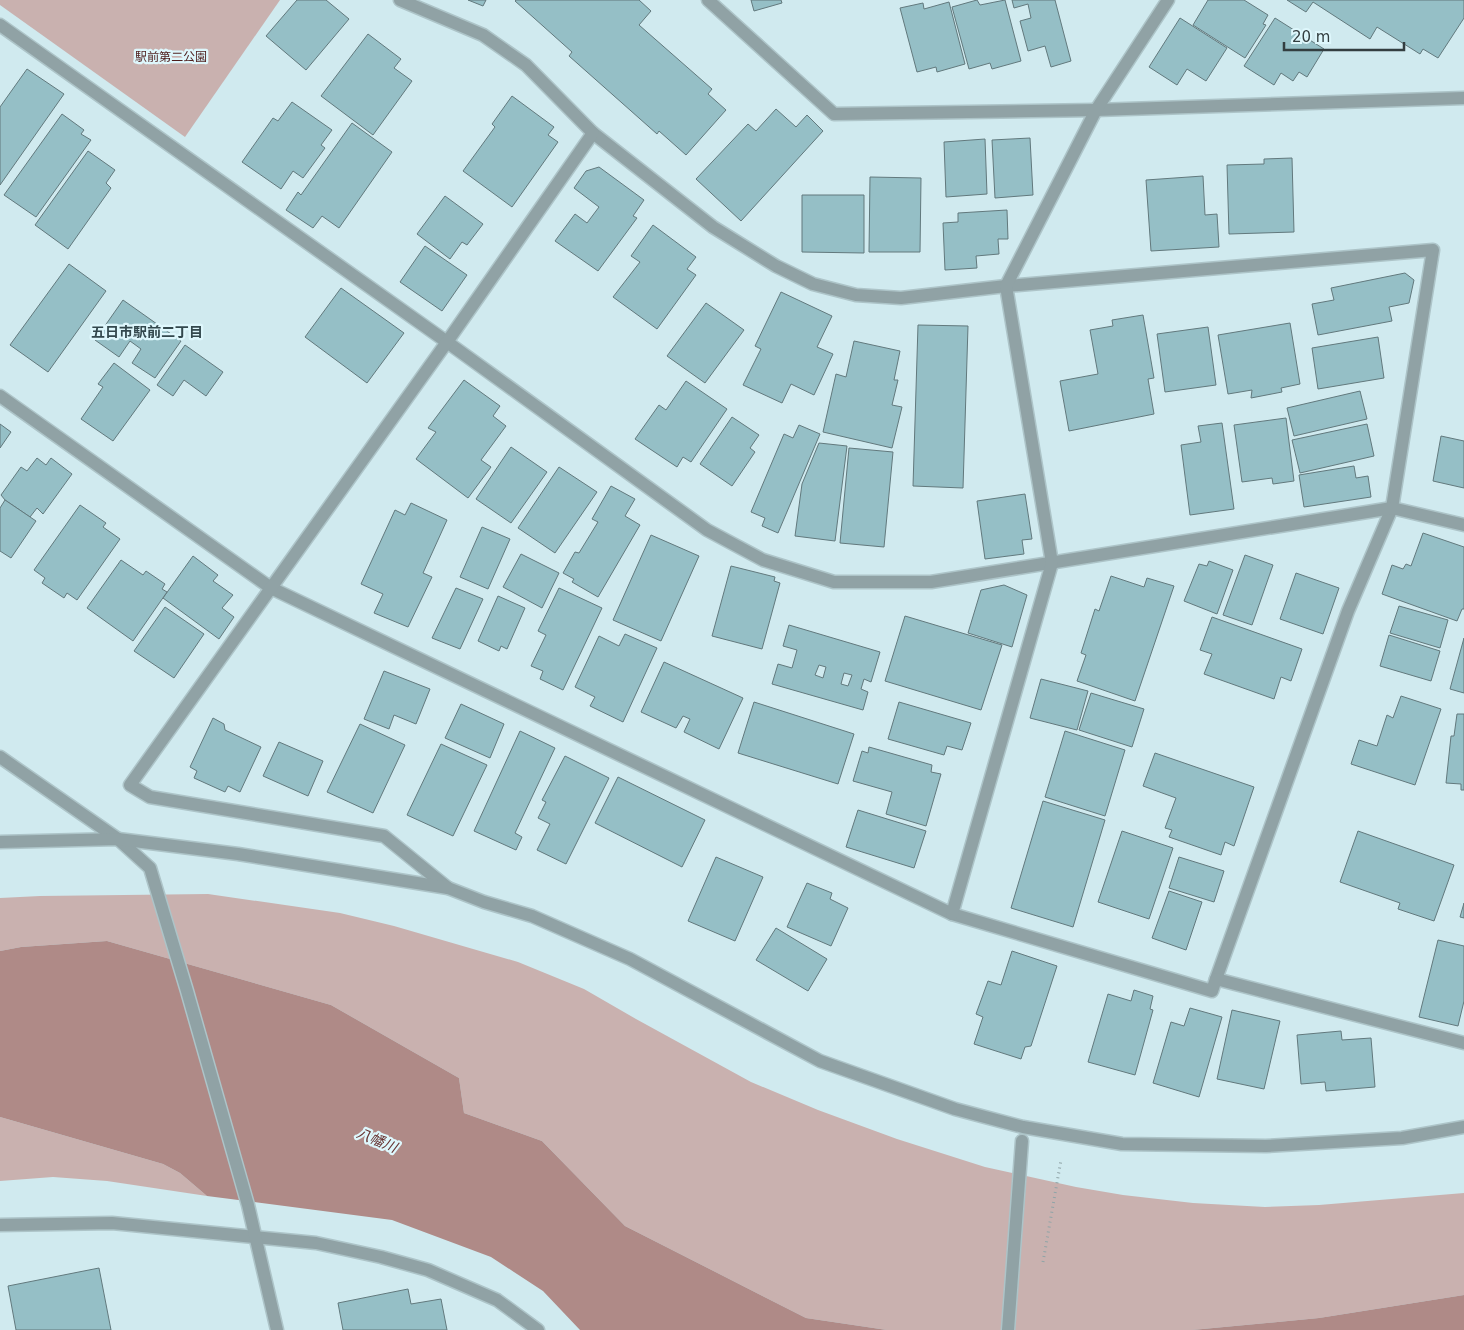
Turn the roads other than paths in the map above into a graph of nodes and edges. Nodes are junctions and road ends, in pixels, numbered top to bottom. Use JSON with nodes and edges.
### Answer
{"nodes":[{"id":1,"x":400,"y":0,"type":"edge"},
{"id":2,"x":708,"y":0,"type":"edge"},
{"id":3,"x":1168,"y":0,"type":"edge"},
{"id":4,"x":0,"y":25,"type":"edge"},
{"id":5,"x":1464,"y":98,"type":"edge"},
{"id":6,"x":1096,"y":110,"type":"junction"},
{"id":7,"x":593,"y":133,"type":"junction"},
{"id":8,"x":1006,"y":286,"type":"junction"},
{"id":9,"x":447,"y":342,"type":"junction"},
{"id":10,"x":0,"y":396,"type":"edge"},
{"id":11,"x":1392,"y":508,"type":"junction"},
{"id":12,"x":1464,"y":525,"type":"edge"},
{"id":13,"x":1052,"y":563,"type":"junction"},
{"id":14,"x":271,"y":588,"type":"junction"},
{"id":15,"x":0,"y":757,"type":"edge"},
{"id":16,"x":118,"y":839,"type":"junction"},
{"id":17,"x":0,"y":842,"type":"edge"},
{"id":18,"x":448,"y":888,"type":"junction"},
{"id":19,"x":952,"y":914,"type":"junction"},
{"id":20,"x":1216,"y":979,"type":"junction"},
{"id":21,"x":1464,"y":1042,"type":"edge"},
{"id":22,"x":1023,"y":1127,"type":"junction"},
{"id":23,"x":1464,"y":1128,"type":"edge"},
{"id":24,"x":0,"y":1225,"type":"edge"},
{"id":25,"x":254,"y":1237,"type":"junction"},
{"id":26,"x":277,"y":1330,"type":"edge"},
{"id":27,"x":538,"y":1330,"type":"edge"},
{"id":28,"x":1008,"y":1330,"type":"edge"}],
"edges":[{"from":1,"to":7,"type":"street"},
{"from":2,"to":6,"type":"street"},
{"from":3,"to":6,"type":"street"},
{"from":4,"to":9,"type":"street"},
{"from":5,"to":6,"type":"street"},
{"from":6,"to":8,"type":"street"},
{"from":7,"to":8,"type":"street"},
{"from":7,"to":9,"type":"street"},
{"from":8,"to":11,"type":"street"},
{"from":8,"to":13,"type":"street"},
{"from":9,"to":13,"type":"street"},
{"from":9,"to":14,"type":"street"},
{"from":10,"to":14,"type":"street"},
{"from":11,"to":12,"type":"street"},
{"from":11,"to":13,"type":"street"},
{"from":11,"to":20,"type":"street"},
{"from":13,"to":19,"type":"street"},
{"from":14,"to":18,"type":"street"},
{"from":14,"to":19,"type":"street"},
{"from":15,"to":16,"type":"street"},
{"from":16,"to":17,"type":"street"},
{"from":16,"to":18,"type":"street"},
{"from":16,"to":25,"type":"street"},
{"from":18,"to":22,"type":"street"},
{"from":19,"to":20,"type":"street"},
{"from":20,"to":21,"type":"street"},
{"from":22,"to":23,"type":"street"},
{"from":22,"to":28,"type":"street"},
{"from":24,"to":25,"type":"street"},
{"from":25,"to":26,"type":"street"},
{"from":25,"to":27,"type":"street"}]}
